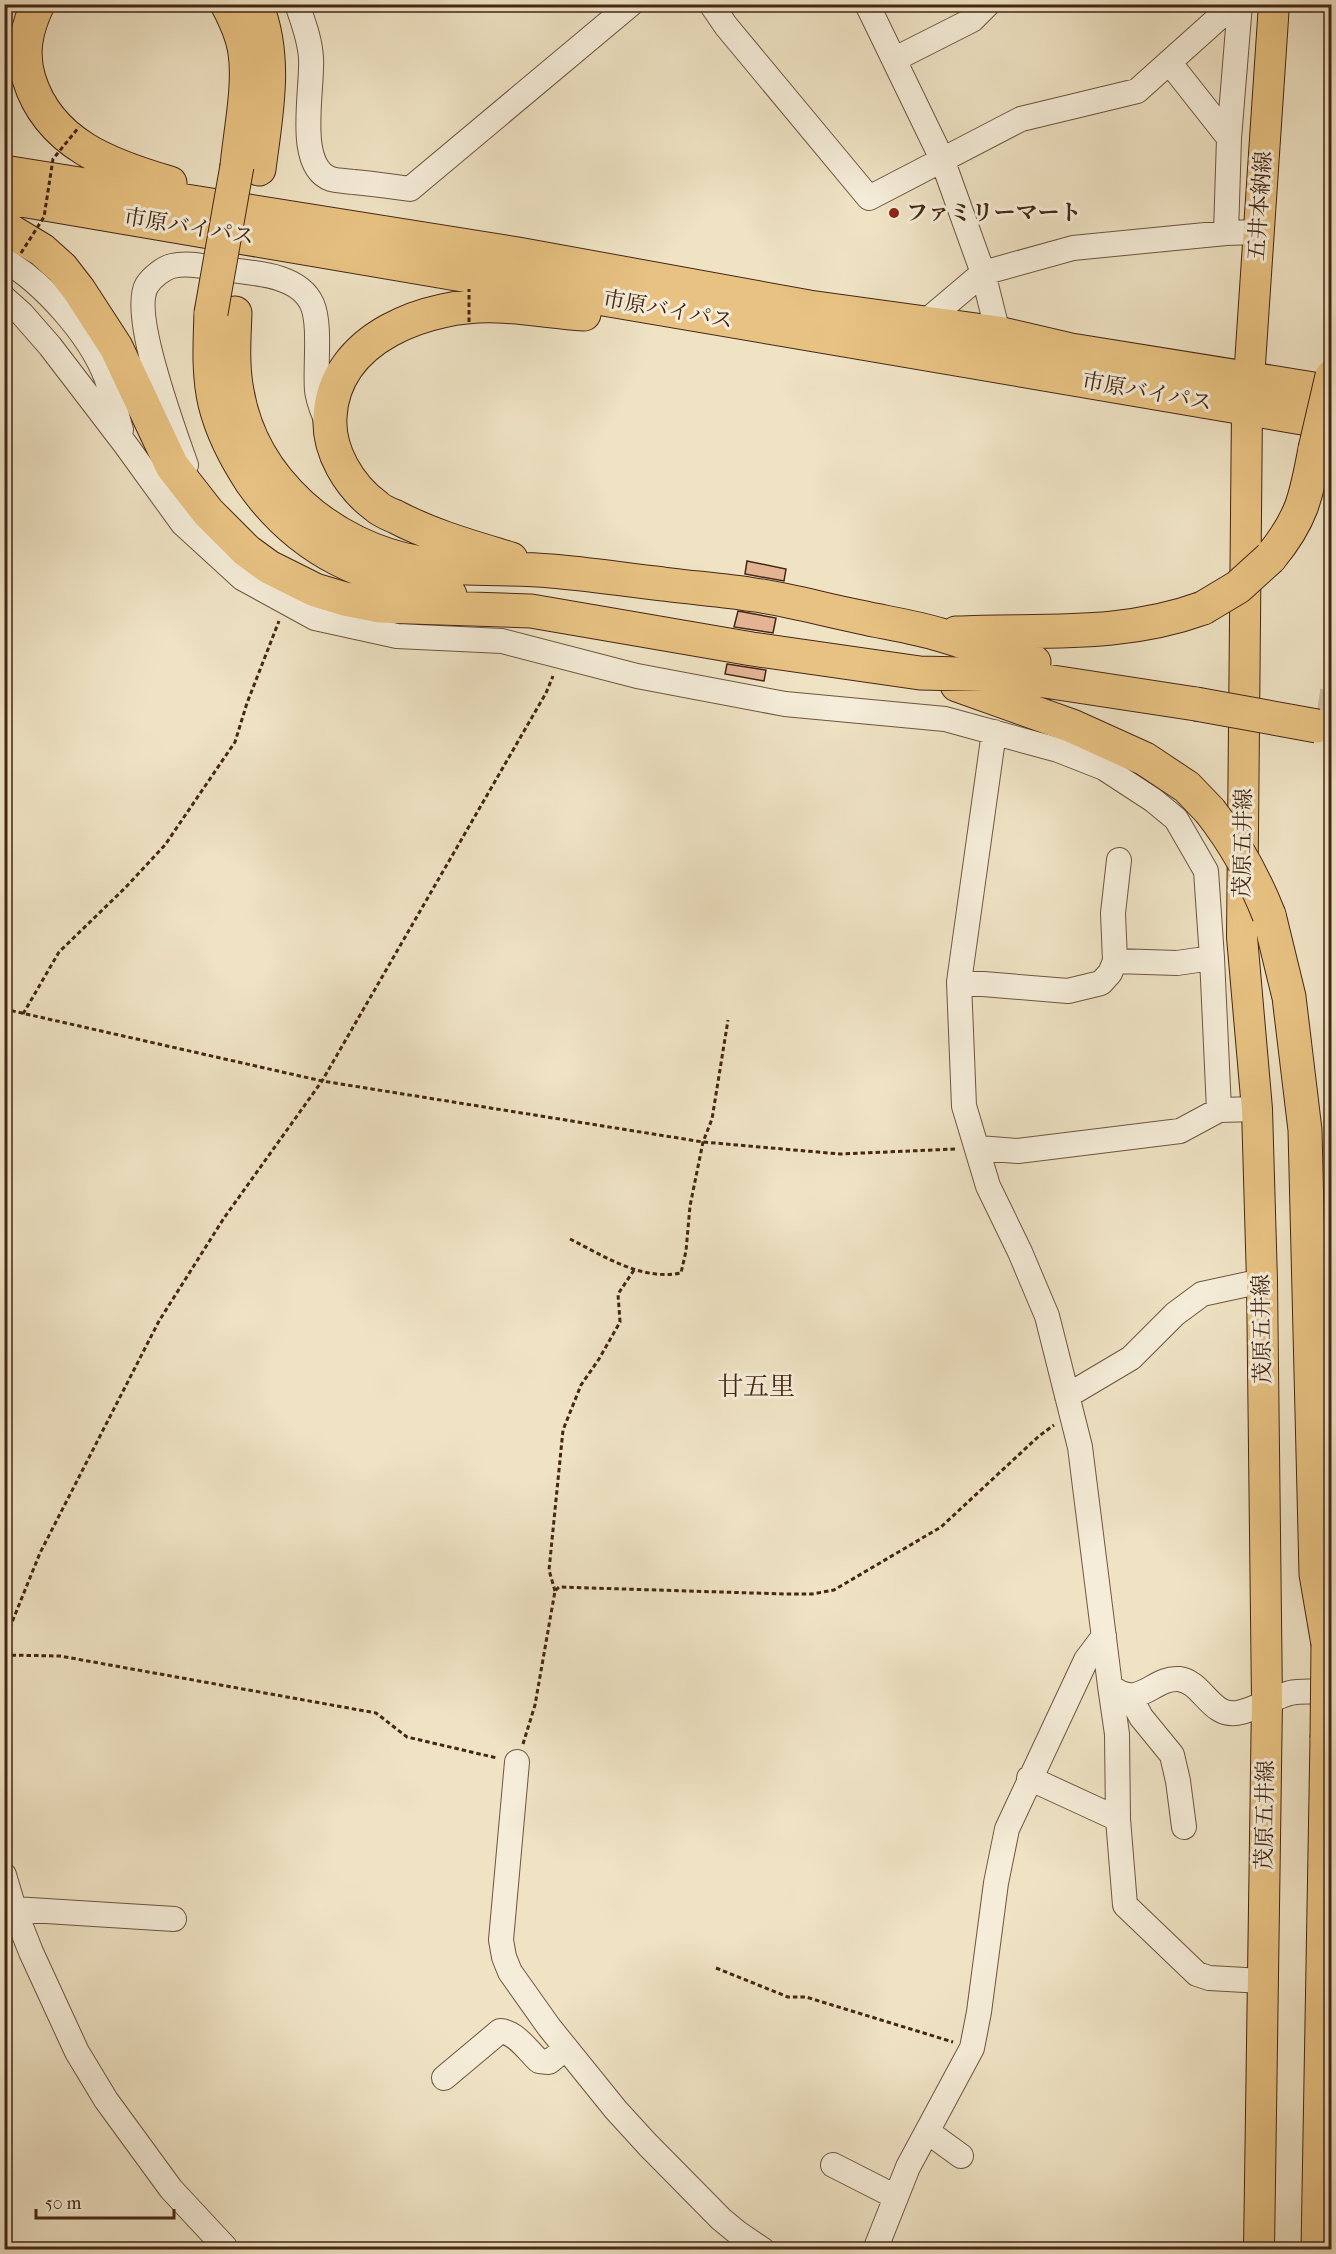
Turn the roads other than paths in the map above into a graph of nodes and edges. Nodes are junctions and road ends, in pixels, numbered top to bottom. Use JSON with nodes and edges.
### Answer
{"nodes":[{"id":1,"x":39,"y":4,"type":"edge"},
{"id":2,"x":227,"y":4,"type":"edge"},
{"id":3,"x":256,"y":4,"type":"edge"},
{"id":4,"x":297,"y":4,"type":"edge"},
{"id":5,"x":631,"y":4,"type":"edge"},
{"id":6,"x":711,"y":4,"type":"edge"},
{"id":7,"x":867,"y":4,"type":"edge"},
{"id":8,"x":988,"y":4,"type":"edge"},
{"id":9,"x":1234,"y":4,"type":"edge"},
{"id":10,"x":1240,"y":4,"type":"edge"},
{"id":11,"x":1274,"y":4,"type":"edge"},
{"id":12,"x":605,"y":12,"type":"edge"},
{"id":13,"x":895,"y":59,"type":"junction"},
{"id":14,"x":1169,"y":62,"type":"junction"},
{"id":15,"x":1229,"y":138,"type":"junction"},
{"id":16,"x":942,"y":159,"type":"junction"},
{"id":17,"x":248,"y":168,"type":"junction"},
{"id":18,"x":4,"y":172,"type":"edge"},
{"id":19,"x":4,"y":196,"type":"edge"},
{"id":20,"x":222,"y":206,"type":"junction"},
{"id":21,"x":1258,"y":232,"type":"junction"},
{"id":22,"x":1227,"y":233,"type":"junction"},
{"id":23,"x":10,"y":247,"type":"edge"},
{"id":24,"x":983,"y":273,"type":"junction"},
{"id":25,"x":4,"y":298,"type":"edge"},
{"id":26,"x":223,"y":313,"type":"junction"},
{"id":27,"x":732,"y":321,"type":"junction"},
{"id":28,"x":924,"y":323,"type":"junction"},
{"id":29,"x":998,"y":333,"type":"junction"},
{"id":30,"x":1332,"y":376,"type":"edge"},
{"id":31,"x":1332,"y":392,"type":"edge"},
{"id":32,"x":1249,"y":393,"type":"junction"},
{"id":33,"x":329,"y":428,"type":"junction"},
{"id":34,"x":1323,"y":436,"type":"edge"},
{"id":35,"x":125,"y":444,"type":"junction"},
{"id":36,"x":190,"y":491,"type":"junction"},
{"id":37,"x":550,"y":571,"type":"junction"},
{"id":38,"x":531,"y":611,"type":"junction"},
{"id":39,"x":939,"y":634,"type":"junction"},
{"id":40,"x":920,"y":673,"type":"junction"},
{"id":41,"x":1198,"y":696,"type":"junction"},
{"id":42,"x":1317,"y":715,"type":"tunnel mouth"},
{"id":43,"x":994,"y":732,"type":"junction"},
{"id":44,"x":1119,"y":860,"type":"dead end"},
{"id":45,"x":1212,"y":958,"type":"junction"},
{"id":46,"x":1115,"y":961,"type":"junction"},
{"id":47,"x":959,"y":982,"type":"junction"},
{"id":48,"x":1257,"y":1109,"type":"junction"},
{"id":49,"x":1219,"y":1110,"type":"junction"},
{"id":50,"x":978,"y":1148,"type":"junction"},
{"id":51,"x":1262,"y":1281,"type":"junction"},
{"id":52,"x":1069,"y":1404,"type":"junction"},
{"id":53,"x":1332,"y":1407,"type":"edge"},
{"id":54,"x":1104,"y":1636,"type":"junction"},
{"id":55,"x":1328,"y":1644,"type":"junction"},
{"id":56,"x":1120,"y":1691,"type":"junction"},
{"id":57,"x":1332,"y":1692,"type":"edge"},
{"id":58,"x":1267,"y":1701,"type":"junction"},
{"id":59,"x":517,"y":1762,"type":"road end"},
{"id":60,"x":1029,"y":1778,"type":"junction"},
{"id":61,"x":1118,"y":1819,"type":"junction"},
{"id":62,"x":1184,"y":1827,"type":"dead end"},
{"id":63,"x":4,"y":1875,"type":"edge"},
{"id":64,"x":14,"y":1909,"type":"junction"},
{"id":65,"x":174,"y":1919,"type":"dead end"},
{"id":66,"x":1263,"y":1981,"type":"junction"},
{"id":67,"x":567,"y":2049,"type":"junction"},
{"id":68,"x":444,"y":2078,"type":"dead end"},
{"id":69,"x":928,"y":2132,"type":"junction"},
{"id":70,"x":961,"y":2156,"type":"dead end"},
{"id":71,"x":833,"y":2165,"type":"dead end"},
{"id":72,"x":896,"y":2197,"type":"junction"},
{"id":73,"x":225,"y":2247,"type":"dead end"},
{"id":74,"x":764,"y":2250,"type":"edge"},
{"id":75,"x":875,"y":2250,"type":"edge"},
{"id":76,"x":1259,"y":2250,"type":"edge"},
{"id":77,"x":1318,"y":2250,"type":"edge"}],
"edges":[{"from":1,"to":20,"type":"highway"},
{"from":2,"to":17,"type":"highway"},
{"from":3,"to":17,"type":"highway"},
{"from":4,"to":12,"type":"street"},
{"from":5,"to":12,"type":"street"},
{"from":6,"to":16,"type":"street"},
{"from":7,"to":13,"type":"street"},
{"from":8,"to":13,"type":"street"},
{"from":9,"to":14,"type":"street"},
{"from":10,"to":15,"type":"street"},
{"from":11,"to":21,"type":"main road","name":"五井本納線"},
{"from":13,"to":16,"type":"street"},
{"from":14,"to":15,"type":"street"},
{"from":14,"to":16,"type":"street"},
{"from":15,"to":22,"type":"street"},
{"from":16,"to":24,"type":"street"},
{"from":17,"to":26,"type":"highway"},
{"from":18,"to":20,"type":"highway","name":"市原バイパス"},
{"from":19,"to":27,"type":"highway","name":"市原バイパス"},
{"from":20,"to":28,"type":"highway","name":"市原バイパス"},
{"from":21,"to":22,"type":"street"},
{"from":21,"to":32,"type":"main road","name":"五井本納線"},
{"from":22,"to":24,"type":"street"},
{"from":23,"to":35,"type":"street"},
{"from":23,"to":36,"type":"highway"},
{"from":24,"to":28,"type":"street"},
{"from":24,"to":29,"type":"street"},
{"from":25,"to":35,"type":"street"},
{"from":26,"to":37,"type":"highway"},
{"from":26,"to":38,"type":"highway"},
{"from":27,"to":32,"type":"highway","name":"市原バイパス"},
{"from":27,"to":33,"type":"highway"},
{"from":28,"to":29,"type":"highway","name":"市原バイパス"},
{"from":29,"to":32,"type":"highway","name":"市原バイパス"},
{"from":30,"to":34,"type":"highway","bridge":true},
{"from":31,"to":32,"type":"highway","name":"市原バイパス"},
{"from":32,"to":34,"type":"highway","name":"市原バイパス"},
{"from":32,"to":48,"type":"main road","name":"茂原五井線"},
{"from":33,"to":36,"type":"street"},
{"from":33,"to":37,"type":"highway"},
{"from":34,"to":39,"type":"highway","bridge":true},
{"from":35,"to":43,"type":"street"},
{"from":36,"to":38,"type":"highway"},
{"from":37,"to":39,"type":"highway"},
{"from":38,"to":40,"type":"highway"},
{"from":39,"to":41,"type":"highway"},
{"from":40,"to":41,"type":"highway"},
{"from":40,"to":55,"type":"highway","bridge":true},
{"from":41,"to":42,"type":"highway"},
{"from":43,"to":45,"type":"street"},
{"from":43,"to":47,"type":"street"},
{"from":44,"to":46,"type":"street"},
{"from":45,"to":46,"type":"street"},
{"from":45,"to":49,"type":"street"},
{"from":46,"to":47,"type":"street"},
{"from":47,"to":50,"type":"street"},
{"from":48,"to":49,"type":"street"},
{"from":48,"to":51,"type":"main road","name":"茂原五井線"},
{"from":49,"to":50,"type":"street"},
{"from":50,"to":52,"type":"street"},
{"from":51,"to":52,"type":"street"},
{"from":51,"to":58,"type":"main road","name":"茂原五井線"},
{"from":52,"to":54,"type":"street"},
{"from":53,"to":55,"type":"highway"},
{"from":54,"to":56,"type":"street"},
{"from":54,"to":60,"type":"street"},
{"from":55,"to":77,"type":"highway","bridge":true},
{"from":56,"to":58,"type":"street"},
{"from":56,"to":61,"type":"street"},
{"from":56,"to":62,"type":"street"},
{"from":57,"to":58,"type":"street"},
{"from":58,"to":66,"type":"main road","name":"茂原五井線"},
{"from":59,"to":67,"type":"street"},
{"from":60,"to":61,"type":"street"},
{"from":60,"to":69,"type":"street"},
{"from":61,"to":66,"type":"street"},
{"from":63,"to":64,"type":"street"},
{"from":64,"to":65,"type":"street"},
{"from":64,"to":73,"type":"street"},
{"from":66,"to":76,"type":"main road","name":"茂原五井線"},
{"from":67,"to":68,"type":"street"},
{"from":67,"to":74,"type":"street"},
{"from":69,"to":70,"type":"street"},
{"from":69,"to":72,"type":"street"},
{"from":71,"to":72,"type":"street"},
{"from":72,"to":75,"type":"street"}]}
